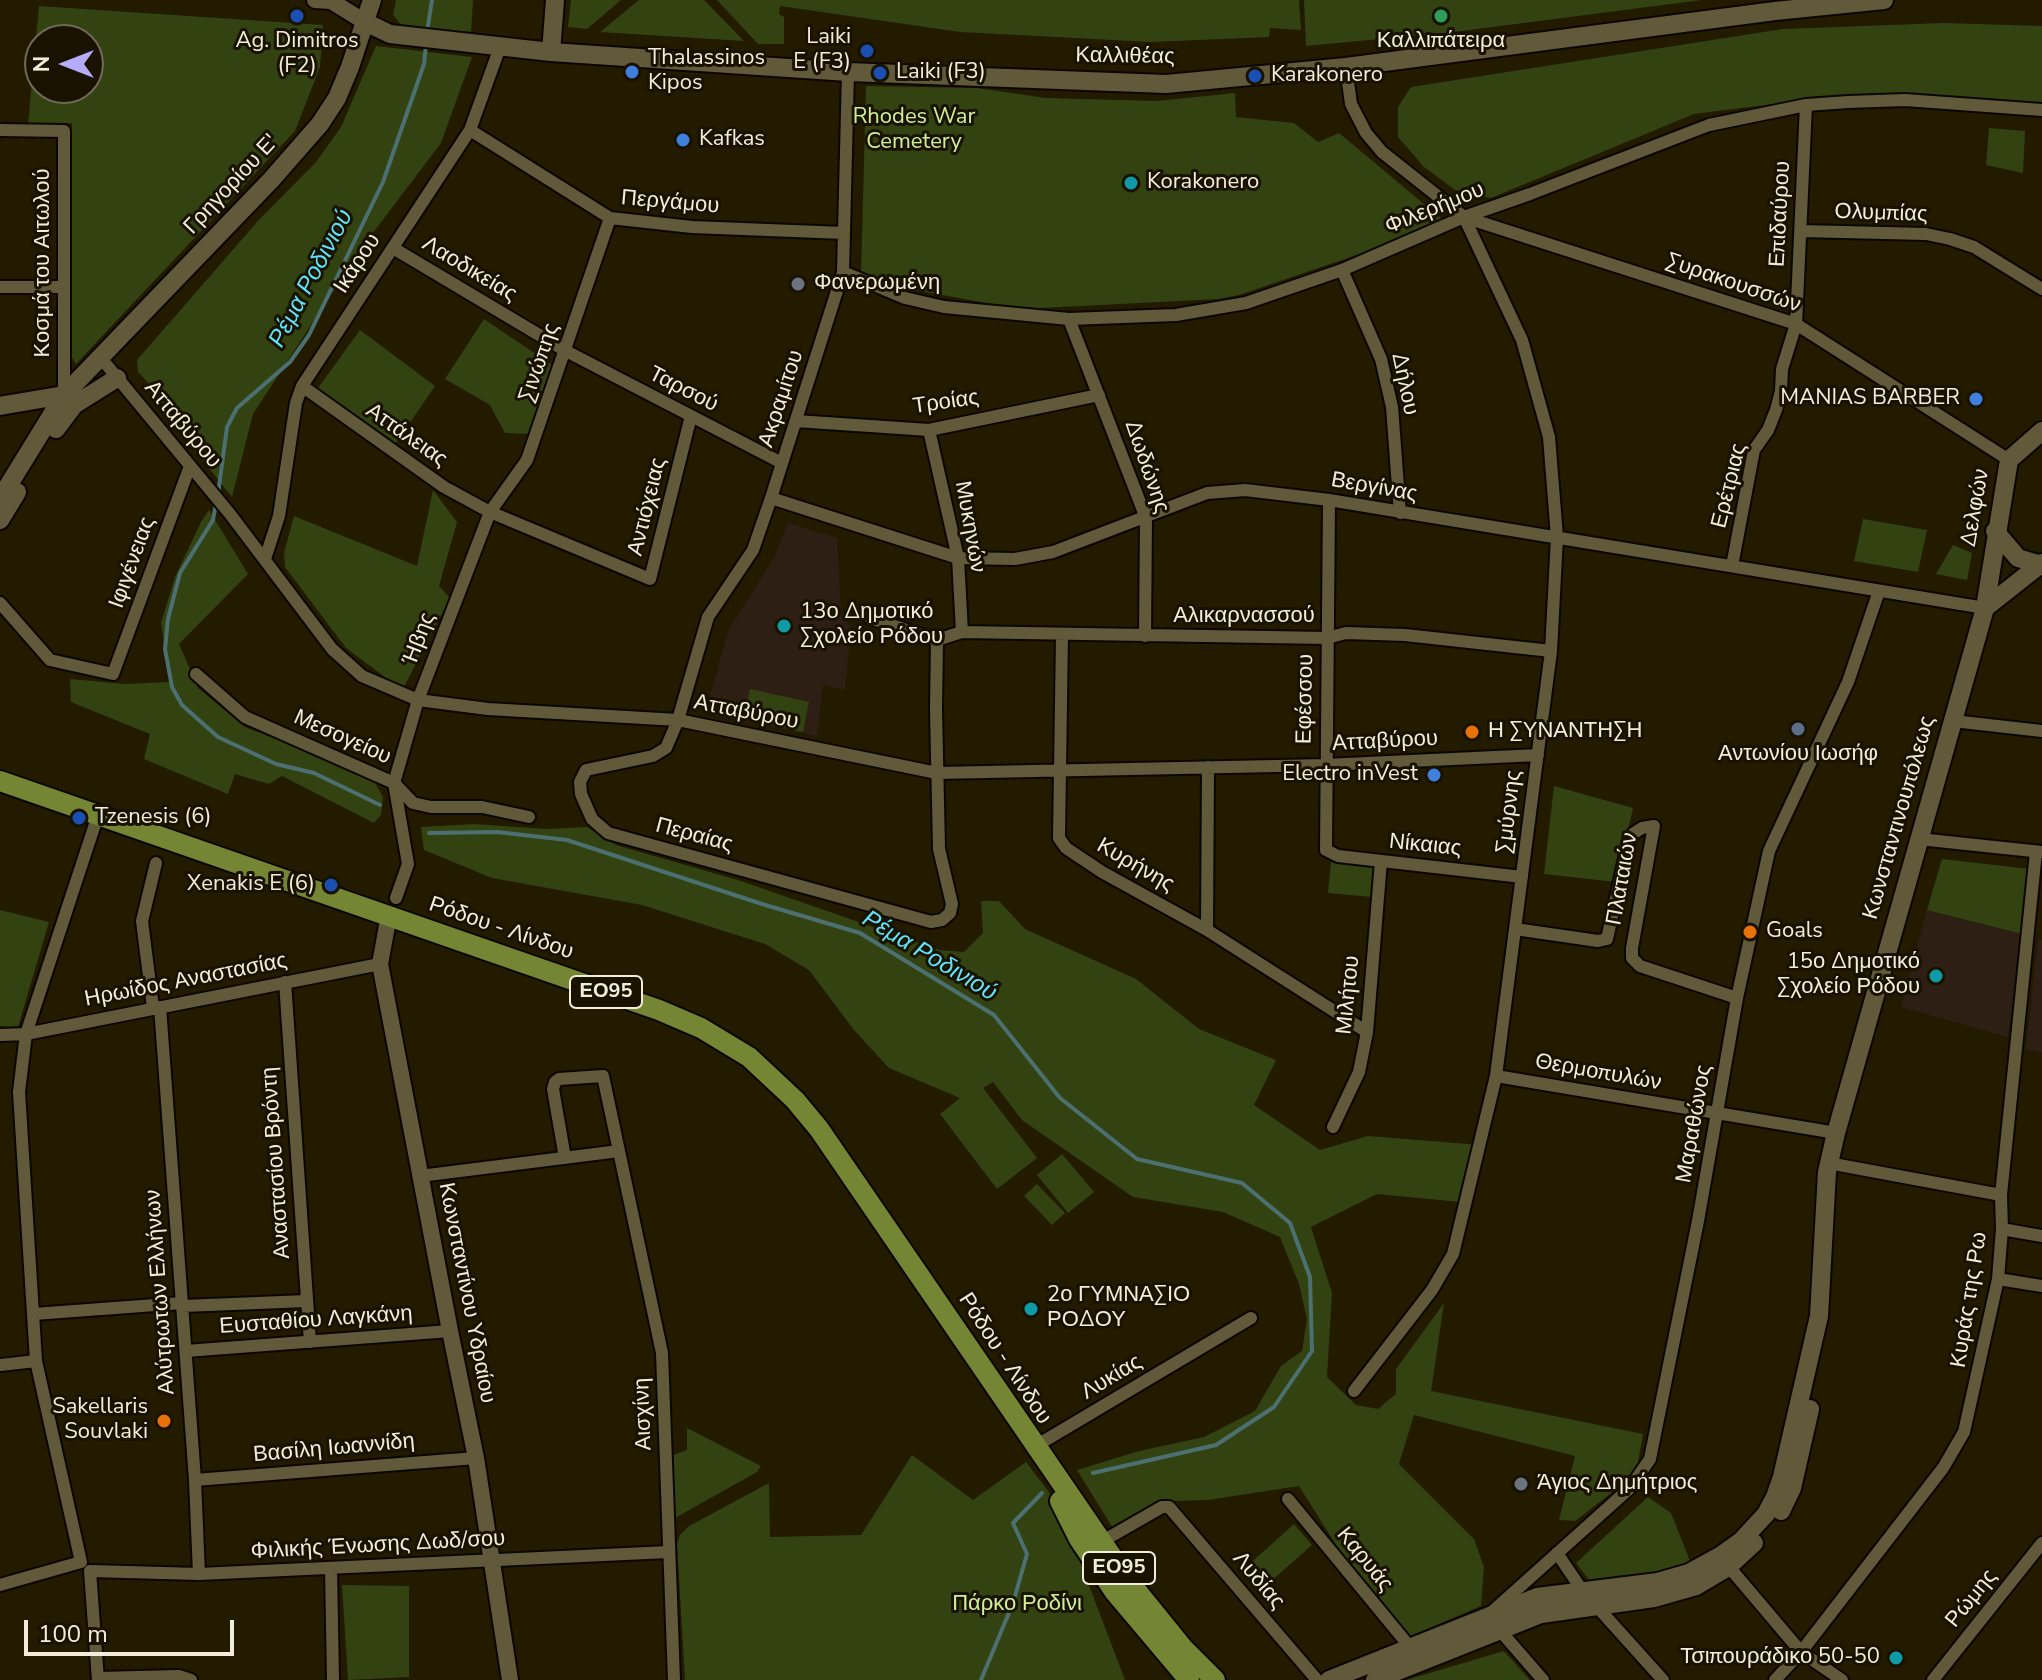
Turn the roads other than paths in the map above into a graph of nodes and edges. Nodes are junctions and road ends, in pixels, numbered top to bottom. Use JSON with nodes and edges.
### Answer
{"nodes":[{"id":1,"x":315,"y":0,"type":"edge"},
{"id":2,"x":372,"y":0,"type":"edge"},
{"id":3,"x":555,"y":0,"type":"edge"},
{"id":4,"x":1884,"y":0,"type":"edge"},
{"id":5,"x":365,"y":22,"type":"junction"},
{"id":6,"x":552,"y":43,"type":"junction"},
{"id":7,"x":500,"y":47,"type":"junction"},
{"id":8,"x":1346,"y":67,"type":"junction"},
{"id":9,"x":848,"y":72,"type":"junction"},
{"id":10,"x":1806,"y":105,"type":"junction"},
{"id":11,"x":2042,"y":110,"type":"edge"},
{"id":12,"x":0,"y":130,"type":"edge"},
{"id":13,"x":470,"y":130,"type":"junction"},
{"id":14,"x":1464,"y":217,"type":"junction"},
{"id":15,"x":610,"y":218,"type":"junction"},
{"id":16,"x":1801,"y":231,"type":"junction"},
{"id":17,"x":844,"y":233,"type":"junction"},
{"id":18,"x":393,"y":248,"type":"junction"},
{"id":19,"x":1342,"y":270,"type":"junction"},
{"id":20,"x":843,"y":272,"type":"junction"},
{"id":21,"x":0,"y":287,"type":"edge"},
{"id":22,"x":64,"y":287,"type":"junction"},
{"id":23,"x":2042,"y":289,"type":"edge"},
{"id":24,"x":1069,"y":319,"type":"junction"},
{"id":25,"x":1796,"y":324,"type":"junction"},
{"id":26,"x":566,"y":351,"type":"junction"},
{"id":27,"x":101,"y":358,"type":"junction"},
{"id":28,"x":117,"y":378,"type":"junction"},
{"id":29,"x":302,"y":386,"type":"junction"},
{"id":30,"x":1099,"y":395,"type":"junction"},
{"id":31,"x":69,"y":400,"type":"junction"},
{"id":32,"x":0,"y":406,"type":"edge"},
{"id":33,"x":691,"y":416,"type":"junction"},
{"id":34,"x":796,"y":421,"type":"junction"},
{"id":35,"x":929,"y":430,"type":"junction"},
{"id":36,"x":2042,"y":431,"type":"edge"},
{"id":37,"x":2009,"y":460,"type":"junction"},
{"id":38,"x":782,"y":463,"type":"junction"},
{"id":39,"x":190,"y":466,"type":"junction"},
{"id":40,"x":771,"y":498,"type":"junction"},
{"id":41,"x":0,"y":499,"type":"edge"},
{"id":42,"x":1329,"y":500,"type":"junction"},
{"id":43,"x":490,"y":512,"type":"junction"},
{"id":44,"x":1400,"y":513,"type":"junction"},
{"id":45,"x":1146,"y":518,"type":"junction"},
{"id":46,"x":0,"y":520,"type":"edge"},
{"id":47,"x":1995,"y":531,"type":"junction"},
{"id":48,"x":1557,"y":537,"type":"junction"},
{"id":49,"x":958,"y":558,"type":"junction"},
{"id":50,"x":265,"y":559,"type":"junction"},
{"id":51,"x":2040,"y":564,"type":"edge"},
{"id":52,"x":1732,"y":566,"type":"junction"},
{"id":53,"x":1879,"y":591,"type":"junction"},
{"id":54,"x":0,"y":603,"type":"edge"},
{"id":55,"x":1985,"y":608,"type":"junction"},
{"id":56,"x":870,"y":618,"type":"dead end"},
{"id":57,"x":962,"y":632,"type":"junction"},
{"id":58,"x":1062,"y":635,"type":"junction"},
{"id":59,"x":1145,"y":636,"type":"junction"},
{"id":60,"x":1327,"y":638,"type":"junction"},
{"id":61,"x":937,"y":640,"type":"junction"},
{"id":62,"x":1551,"y":651,"type":"junction"},
{"id":63,"x":196,"y":674,"type":"dead end"},
{"id":64,"x":418,"y":700,"type":"junction"},
{"id":65,"x":678,"y":720,"type":"junction"},
{"id":66,"x":1953,"y":721,"type":"junction"},
{"id":67,"x":2042,"y":731,"type":"edge"},
{"id":68,"x":1538,"y":755,"type":"junction"},
{"id":69,"x":1325,"y":765,"type":"junction"},
{"id":70,"x":1208,"y":767,"type":"junction"},
{"id":71,"x":1059,"y":770,"type":"junction"},
{"id":72,"x":937,"y":773,"type":"junction"},
{"id":73,"x":0,"y":781,"type":"edge"},
{"id":74,"x":394,"y":783,"type":"junction"},
{"id":75,"x":98,"y":815,"type":"junction"},
{"id":76,"x":529,"y":817,"type":"dead end"},
{"id":77,"x":1919,"y":839,"type":"junction"},
{"id":78,"x":1326,"y":850,"type":"joint"},
{"id":79,"x":2039,"y":852,"type":"edge"},
{"id":80,"x":1381,"y":861,"type":"junction"},
{"id":81,"x":156,"y":863,"type":"dead end"},
{"id":82,"x":1522,"y":877,"type":"junction"},
{"id":83,"x":393,"y":907,"type":"junction"},
{"id":84,"x":1515,"y":929,"type":"junction"},
{"id":85,"x":1207,"y":930,"type":"junction"},
{"id":86,"x":380,"y":964,"type":"junction"},
{"id":87,"x":285,"y":982,"type":"junction"},
{"id":88,"x":1737,"y":998,"type":"junction"},
{"id":89,"x":157,"y":1007,"type":"junction"},
{"id":90,"x":1367,"y":1032,"type":"junction"},
{"id":91,"x":26,"y":1034,"type":"junction"},
{"id":92,"x":0,"y":1035,"type":"edge"},
{"id":93,"x":1496,"y":1076,"type":"junction"},
{"id":94,"x":1717,"y":1113,"type":"junction"},
{"id":95,"x":1333,"y":1127,"type":"dead end"},
{"id":96,"x":1836,"y":1133,"type":"junction"},
{"id":97,"x":619,"y":1151,"type":"junction"},
{"id":98,"x":565,"y":1158,"type":"junction"},
{"id":99,"x":1839,"y":1165,"type":"junction"},
{"id":100,"x":420,"y":1176,"type":"junction"},
{"id":101,"x":2001,"y":1195,"type":"junction"},
{"id":102,"x":2002,"y":1229,"type":"junction"},
{"id":103,"x":2042,"y":1236,"type":"edge"},
{"id":104,"x":1998,"y":1279,"type":"junction"},
{"id":105,"x":2042,"y":1286,"type":"edge"},
{"id":106,"x":307,"y":1301,"type":"junction"},
{"id":107,"x":182,"y":1304,"type":"junction"},
{"id":108,"x":34,"y":1314,"type":"junction"},
{"id":109,"x":1251,"y":1318,"type":"dead end"},
{"id":110,"x":450,"y":1331,"type":"junction"},
{"id":111,"x":310,"y":1342,"type":"junction"},
{"id":112,"x":186,"y":1351,"type":"junction"},
{"id":113,"x":36,"y":1361,"type":"junction"},
{"id":114,"x":0,"y":1365,"type":"edge"},
{"id":115,"x":1354,"y":1391,"type":"dead end"},
{"id":116,"x":1034,"y":1447,"type":"junction"},
{"id":117,"x":476,"y":1458,"type":"junction"},
{"id":118,"x":195,"y":1480,"type":"junction"},
{"id":119,"x":1288,"y":1499,"type":"dead end"},
{"id":120,"x":1101,"y":1542,"type":"junction"},
{"id":121,"x":2042,"y":1543,"type":"edge"},
{"id":122,"x":668,"y":1552,"type":"junction"},
{"id":123,"x":1557,"y":1553,"type":"junction"},
{"id":124,"x":492,"y":1560,"type":"junction"},
{"id":125,"x":1724,"y":1561,"type":"junction"},
{"id":126,"x":85,"y":1566,"type":"junction"},
{"id":127,"x":331,"y":1568,"type":"junction"},
{"id":128,"x":199,"y":1574,"type":"junction"},
{"id":129,"x":0,"y":1585,"type":"edge"},
{"id":130,"x":1582,"y":1590,"type":"junction"},
{"id":131,"x":1596,"y":1605,"type":"junction"},
{"id":132,"x":1502,"y":1620,"type":"junction"},
{"id":133,"x":1410,"y":1647,"type":"junction"},
{"id":134,"x":1801,"y":1652,"type":"junction"},
{"id":135,"x":98,"y":1679,"type":"edge"},
{"id":136,"x":191,"y":1680,"type":"edge"},
{"id":137,"x":333,"y":1680,"type":"edge"},
{"id":138,"x":510,"y":1680,"type":"edge"},
{"id":139,"x":674,"y":1680,"type":"edge"},
{"id":140,"x":1189,"y":1680,"type":"edge"},
{"id":141,"x":1215,"y":1680,"type":"edge"},
{"id":142,"x":1317,"y":1680,"type":"edge"},
{"id":143,"x":1329,"y":1680,"type":"edge"},
{"id":144,"x":1375,"y":1680,"type":"edge"},
{"id":145,"x":1543,"y":1680,"type":"edge"},
{"id":146,"x":1663,"y":1680,"type":"edge"},
{"id":147,"x":1775,"y":1680,"type":"edge"},
{"id":148,"x":1842,"y":1680,"type":"edge"},
{"id":149,"x":1933,"y":1680,"type":"edge"}],
"edges":[{"from":1,"to":5,"type":"street"},
{"from":2,"to":5,"type":"main road","name":"Γρηγορίου Ε'"},
{"from":3,"to":6,"type":"main road"},
{"from":4,"to":8,"type":"main road","name":"Καλλιθέας"},
{"from":5,"to":7,"type":"main road","name":"Καλλιθέας"},
{"from":5,"to":27,"type":"main road","name":"Γρηγορίου Ε'"},
{"from":6,"to":7,"type":"main road","name":"Καλλιθέας"},
{"from":6,"to":9,"type":"main road","name":"Καλλιθέας"},
{"from":7,"to":13,"type":"street","name":"Ικάρου"},
{"from":8,"to":9,"type":"main road","name":"Καλλιθέας"},
{"from":8,"to":14,"type":"street"},
{"from":9,"to":17,"type":"street","name":"Ακραμίτου"},
{"from":10,"to":11,"type":"street","name":"Φιλερήμου"},
{"from":10,"to":14,"type":"street","name":"Φιλερήμου"},
{"from":10,"to":16,"type":"street","name":"Επιδαύρου"},
{"from":12,"to":22,"type":"street","name":"Κοσμά του Αιτωλού"},
{"from":13,"to":15,"type":"street","name":"Περγάμου"},
{"from":13,"to":18,"type":"street","name":"Ικάρου"},
{"from":14,"to":19,"type":"street","name":"Φιλερήμου"},
{"from":14,"to":25,"type":"street","name":"Συρακουσσών"},
{"from":14,"to":48,"type":"street","name":"Σμύρνης"},
{"from":15,"to":17,"type":"street","name":"Περγάμου"},
{"from":15,"to":26,"type":"street","name":"Σινώπης"},
{"from":16,"to":23,"type":"street","name":"Ολυμπίας"},
{"from":16,"to":25,"type":"street","name":"Επιδαύρου"},
{"from":17,"to":20,"type":"street","name":"Ακραμίτου"},
{"from":18,"to":26,"type":"street","name":"Λαοδικείας"},
{"from":18,"to":29,"type":"street","name":"Ικάρου"},
{"from":19,"to":24,"type":"street","name":"Φιλερήμου"},
{"from":19,"to":44,"type":"street","name":"Δήλου"},
{"from":20,"to":24,"type":"street","name":"Φιλερήμου"},
{"from":20,"to":34,"type":"street","name":"Ακραμίτου"},
{"from":21,"to":22,"type":"street"},
{"from":22,"to":31,"type":"street","name":"Κοσμά του Αιτωλού"},
{"from":24,"to":30,"type":"street","name":"Δωδώνης"},
{"from":25,"to":37,"type":"street","name":"Συρακουσσών"},
{"from":25,"to":52,"type":"street","name":"Ερέτριας"},
{"from":26,"to":33,"type":"street","name":"Ταρσού"},
{"from":26,"to":43,"type":"street","name":"Σινώπης"},
{"from":27,"to":28,"type":"street","name":"Ατταβύρου"},
{"from":27,"to":31,"type":"main road","name":"Γρηγορίου Ε'"},
{"from":28,"to":31,"type":"main road"},
{"from":28,"to":39,"type":"street","name":"Ατταβύρου"},
{"from":29,"to":43,"type":"street","name":"Αττάλειας"},
{"from":29,"to":50,"type":"street","name":"Ικάρου"},
{"from":30,"to":35,"type":"street","name":"Τροίας"},
{"from":30,"to":45,"type":"street","name":"Δωδώνης"},
{"from":31,"to":32,"type":"main road"},
{"from":31,"to":41,"type":"main road"},
{"from":31,"to":46,"type":"main road"},
{"from":33,"to":38,"type":"street","name":"Ταρσού"},
{"from":33,"to":43,"type":"street","name":"Αντιόχειας"},
{"from":34,"to":35,"type":"street","name":"Τροίας"},
{"from":34,"to":38,"type":"street","name":"Ακραμίτου"},
{"from":35,"to":49,"type":"street","name":"Μυκηνών"},
{"from":36,"to":37,"type":"main road","name":"Δελφών"},
{"from":37,"to":47,"type":"main road","name":"Δελφών"},
{"from":38,"to":40,"type":"street","name":"Ακραμίτου"},
{"from":39,"to":50,"type":"street","name":"Ατταβύρου"},
{"from":39,"to":54,"type":"street","name":"Ιφιγένειας"},
{"from":40,"to":49,"type":"street","name":"Βεργίνας"},
{"from":40,"to":65,"type":"street","name":"Ακραμίτου"},
{"from":42,"to":44,"type":"street","name":"Βεργίνας"},
{"from":42,"to":45,"type":"street","name":"Βεργίνας"},
{"from":42,"to":60,"type":"street","name":"Εφέσσου"},
{"from":43,"to":64,"type":"street","name":"Ήβης"},
{"from":44,"to":48,"type":"street","name":"Βεργίνας"},
{"from":45,"to":49,"type":"street","name":"Βεργίνας"},
{"from":45,"to":59,"type":"street","name":"Δωδώνης"},
{"from":47,"to":51,"type":"main road"},
{"from":47,"to":55,"type":"main road","name":"Δελφών"},
{"from":48,"to":52,"type":"street","name":"Βεργίνας"},
{"from":48,"to":62,"type":"street","name":"Σμύρνης"},
{"from":49,"to":57,"type":"street","name":"Μυκηνών"},
{"from":50,"to":64,"type":"street","name":"Ατταβύρου"},
{"from":51,"to":55,"type":"main road"},
{"from":52,"to":53,"type":"street","name":"Βεργίνας"},
{"from":53,"to":55,"type":"street","name":"Βεργίνας"},
{"from":53,"to":88,"type":"street","name":"Μαραθώνος"},
{"from":55,"to":66,"type":"main road","name":"Κωνσταντινουπόλεως"},
{"from":56,"to":61,"type":"street"},
{"from":57,"to":58,"type":"street","name":"Αλικαρνασσού"},
{"from":57,"to":61,"type":"street","name":"Αλικαρνασσού"},
{"from":58,"to":59,"type":"street","name":"Αλικαρνασσού"},
{"from":58,"to":71,"type":"street","name":"Κυρήνης"},
{"from":59,"to":60,"type":"street","name":"Αλικαρνασσού"},
{"from":60,"to":62,"type":"street","name":"Αλικαρνασσού"},
{"from":60,"to":69,"type":"street","name":"Εφέσσου"},
{"from":61,"to":72,"type":"street"},
{"from":62,"to":68,"type":"street","name":"Σμύρνης"},
{"from":63,"to":74,"type":"street","name":"Μεσογείου"},
{"from":64,"to":65,"type":"street","name":"Ατταβύρου"},
{"from":64,"to":74,"type":"street","name":"Ήβης"},
{"from":65,"to":72,"type":"street","name":"Ατταβύρου"},
{"from":65,"to":72,"type":"street","name":"Περαίας"},
{"from":66,"to":67,"type":"street"},
{"from":66,"to":77,"type":"main road","name":"Κωνσταντινουπόλεως"},
{"from":68,"to":69,"type":"street","name":"Ατταβύρου"},
{"from":68,"to":82,"type":"street","name":"Σμύρνης"},
{"from":69,"to":70,"type":"street","name":"Ατταβύρου"},
{"from":69,"to":78,"type":"street","name":"Εφέσσου"},
{"from":70,"to":71,"type":"street","name":"Ατταβύρου"},
{"from":70,"to":85,"type":"street"},
{"from":71,"to":72,"type":"street","name":"Ατταβύρου"},
{"from":71,"to":85,"type":"street","name":"Κυρήνης"},
{"from":73,"to":75,"type":"main road","name":"Ρόδου - Λίνδου","number":"ΕΟ95"},
{"from":74,"to":76,"type":"street","name":"Μεσογείου"},
{"from":74,"to":83,"type":"street"},
{"from":75,"to":83,"type":"main road","name":"Ρόδου - Λίνδου","number":"ΕΟ95"},
{"from":75,"to":91,"type":"street"},
{"from":77,"to":79,"type":"street"},
{"from":77,"to":96,"type":"main road","name":"Κωνσταντινουπόλεως"},
{"from":78,"to":80,"type":"street","name":"Νίκαιας"},
{"from":79,"to":101,"type":"street","name":"Κυράς της Ρω"},
{"from":80,"to":82,"type":"street","name":"Νίκαιας"},
{"from":80,"to":90,"type":"street","name":"Μιλήτου"},
{"from":81,"to":89,"type":"street","name":"Αλύτρωτων Ελλήνων"},
{"from":82,"to":84,"type":"street","name":"Σμύρνης"},
{"from":83,"to":86,"type":"street","name":"Κωνσταντίνου Υδραίου"},
{"from":83,"to":116,"type":"main road","name":"Ρόδου - Λίνδου","number":"ΕΟ95"},
{"from":84,"to":88,"type":"street","name":"Πλαταιών"},
{"from":84,"to":93,"type":"street","name":"Σμύρνης"},
{"from":85,"to":90,"type":"street","name":"Κυρήνης"},
{"from":86,"to":87,"type":"street","name":"Ηρωίδος Αναστασίας"},
{"from":86,"to":100,"type":"street","name":"Κωνσταντίνου Υδραίου"},
{"from":87,"to":89,"type":"street","name":"Ηρωίδος Αναστασίας"},
{"from":87,"to":106,"type":"street","name":"Αναστασίου Βρόντη"},
{"from":88,"to":94,"type":"street","name":"Μαραθώνος"},
{"from":89,"to":91,"type":"street","name":"Ηρωίδος Αναστασίας"},
{"from":89,"to":107,"type":"street","name":"Αλύτρωτων Ελλήνων"},
{"from":90,"to":95,"type":"street","name":"Μιλήτου"},
{"from":91,"to":92,"type":"street","name":"Ηρωίδος Αναστασίας"},
{"from":91,"to":108,"type":"street"},
{"from":93,"to":94,"type":"street","name":"Θερμοπυλών"},
{"from":93,"to":115,"type":"street","name":"Σμύρνης"},
{"from":94,"to":96,"type":"street","name":"Θερμοπυλών"},
{"from":94,"to":123,"type":"street","name":"Μαραθώνος"},
{"from":96,"to":99,"type":"main road","name":"Κωνσταντινουπόλεως"},
{"from":96,"to":125,"type":"main road","name":"Κωνσταντινουπόλεως"},
{"from":97,"to":98,"type":"street"},
{"from":97,"to":98,"type":"street","name":"Αισχίνη"},
{"from":97,"to":122,"type":"street","name":"Αισχίνη"},
{"from":98,"to":100,"type":"street"},
{"from":99,"to":101,"type":"street"},
{"from":99,"to":125,"type":"main road","name":"Κωνσταντινουπόλεως"},
{"from":100,"to":110,"type":"street","name":"Κωνσταντίνου Υδραίου"},
{"from":101,"to":102,"type":"street","name":"Κυράς της Ρω"},
{"from":102,"to":103,"type":"street"},
{"from":102,"to":104,"type":"street","name":"Κυράς της Ρω"},
{"from":104,"to":105,"type":"street"},
{"from":104,"to":134,"type":"street","name":"Κυράς της Ρω"},
{"from":106,"to":107,"type":"street"},
{"from":106,"to":111,"type":"street","name":"Αναστασίου Βρόντη"},
{"from":107,"to":108,"type":"street"},
{"from":107,"to":112,"type":"street","name":"Αλύτρωτων Ελλήνων"},
{"from":108,"to":113,"type":"street"},
{"from":109,"to":116,"type":"street","name":"Λυκίας"},
{"from":110,"to":111,"type":"street","name":"Ευσταθίου Λαγκάνη"},
{"from":110,"to":117,"type":"street","name":"Κωνσταντίνου Υδραίου"},
{"from":111,"to":112,"type":"street","name":"Ευσταθίου Λαγκάνη"},
{"from":112,"to":118,"type":"street","name":"Αλύτρωτων Ελλήνων"},
{"from":113,"to":114,"type":"street"},
{"from":113,"to":126,"type":"street"},
{"from":116,"to":120,"type":"main road","name":"Ρόδου - Λίνδου","number":"ΕΟ95"},
{"from":116,"to":140,"type":"main road","name":"Ρόδου - Λίνδου","number":"ΕΟ95"},
{"from":117,"to":118,"type":"street","name":"Βασίλη Ιωαννίδη"},
{"from":117,"to":124,"type":"street","name":"Κωνσταντίνου Υδραίου"},
{"from":118,"to":128,"type":"street","name":"Αλύτρωτων Ελλήνων"},
{"from":119,"to":133,"type":"street","name":"Καρυάς"},
{"from":120,"to":141,"type":"main road","name":"Ρόδου - Λίνδου","number":"ΕΟ95"},
{"from":120,"to":142,"type":"street","name":"Λυδίας"},
{"from":121,"to":149,"type":"street","name":"Ρώμης"},
{"from":122,"to":124,"type":"street","name":"Φιλικής Ένωσης Δωδ/σου"},
{"from":122,"to":139,"type":"street","name":"Αισχίνη"},
{"from":123,"to":130,"type":"street"},
{"from":123,"to":132,"type":"street","name":"Μαραθώνος"},
{"from":124,"to":127,"type":"street","name":"Φιλικής Ένωσης Δωδ/σου"},
{"from":124,"to":138,"type":"street","name":"Κωνσταντίνου Υδραίου"},
{"from":125,"to":130,"type":"main road","name":"Κωνσταντινουπόλεως"},
{"from":125,"to":131,"type":"main road","name":"Κωνσταντινουπόλεως"},
{"from":125,"to":134,"type":"street"},
{"from":126,"to":128,"type":"street","name":"Φιλικής Ένωσης Δωδ/σου"},
{"from":126,"to":129,"type":"street","name":"Φιλικής Ένωσης Δωδ/σου"},
{"from":126,"to":135,"type":"street"},
{"from":127,"to":128,"type":"street","name":"Φιλικής Ένωσης Δωδ/σου"},
{"from":127,"to":137,"type":"street"},
{"from":130,"to":131,"type":"street"},
{"from":130,"to":132,"type":"main road","name":"Κωνσταντινουπόλεως"},
{"from":131,"to":132,"type":"main road","name":"Κωνσταντινουπόλεως"},
{"from":131,"to":146,"type":"street"},
{"from":132,"to":133,"type":"main road"},
{"from":132,"to":144,"type":"main road"},
{"from":132,"to":145,"type":"street"},
{"from":133,"to":143,"type":"main road"},
{"from":134,"to":147,"type":"street","name":"Κυράς της Ρω"},
{"from":134,"to":148,"type":"street"},
{"from":135,"to":136,"type":"street"}]}
